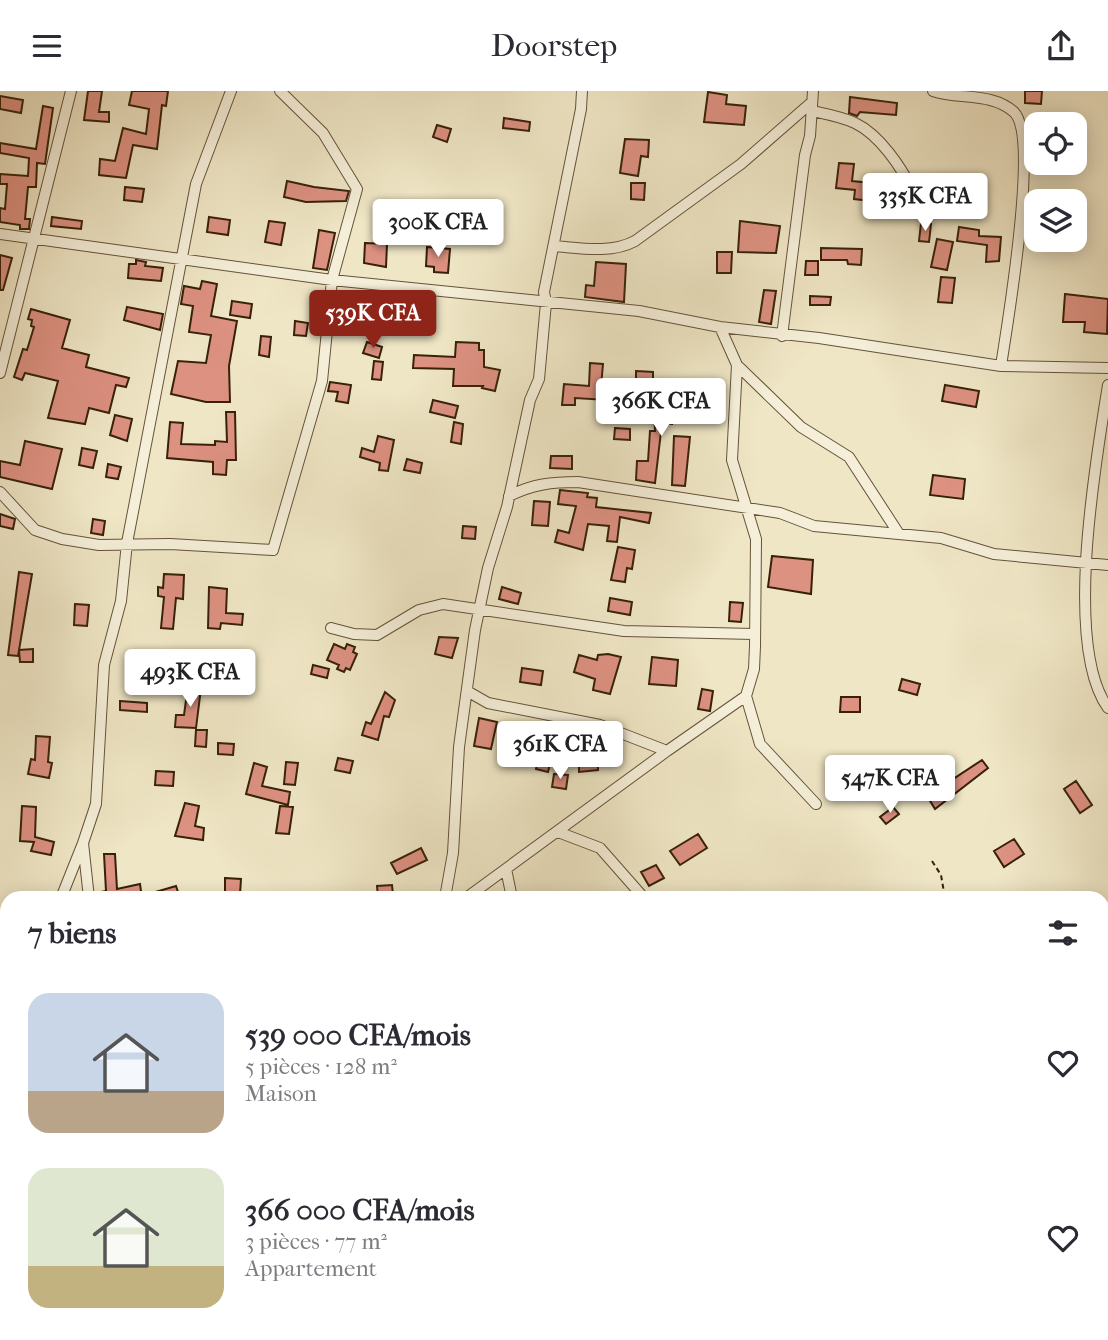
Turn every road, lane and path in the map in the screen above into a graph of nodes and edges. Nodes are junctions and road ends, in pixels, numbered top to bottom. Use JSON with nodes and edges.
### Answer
{"nodes":[{"id":1,"x":71,"y":91,"type":"edge"},
{"id":2,"x":231,"y":91,"type":"edge"},
{"id":3,"x":280,"y":91,"type":"edge"},
{"id":4,"x":582,"y":91,"type":"edge"},
{"id":5,"x":933,"y":91,"type":"edge"},
{"id":6,"x":812,"y":101,"type":"edge"},
{"id":7,"x":913,"y":191,"type":"dead end"},
{"id":8,"x":0,"y":234,"type":"edge"},
{"id":9,"x":35,"y":237,"type":"junction"},
{"id":10,"x":554,"y":246,"type":"junction"},
{"id":11,"x":184,"y":261,"type":"junction"},
{"id":12,"x":332,"y":280,"type":"junction"},
{"id":13,"x":546,"y":303,"type":"junction"},
{"id":14,"x":720,"y":327,"type":"junction"},
{"id":15,"x":782,"y":336,"type":"junction"},
{"id":16,"x":737,"y":365,"type":"junction"},
{"id":17,"x":1001,"y":366,"type":"junction"},
{"id":18,"x":1108,"y":368,"type":"edge"},
{"id":19,"x":0,"y":373,"type":"edge"},
{"id":20,"x":1108,"y":385,"type":"edge"},
{"id":21,"x":1104,"y":432,"type":"edge"},
{"id":22,"x":0,"y":492,"type":"edge"},
{"id":23,"x":509,"y":496,"type":"junction"},
{"id":24,"x":748,"y":509,"type":"junction"},
{"id":25,"x":899,"y":534,"type":"junction"},
{"id":26,"x":127,"y":543,"type":"junction"},
{"id":27,"x":1087,"y":563,"type":"junction"},
{"id":28,"x":1108,"y":565,"type":"edge"},
{"id":29,"x":480,"y":609,"type":"junction"},
{"id":30,"x":331,"y":628,"type":"dead end"},
{"id":31,"x":754,"y":633,"type":"junction"},
{"id":32,"x":467,"y":691,"type":"junction"},
{"id":33,"x":746,"y":696,"type":"junction"},
{"id":34,"x":1108,"y":708,"type":"edge"},
{"id":35,"x":667,"y":751,"type":"junction"},
{"id":36,"x":816,"y":804,"type":"dead end"},
{"id":37,"x":558,"y":832,"type":"junction"},
{"id":38,"x":83,"y":843,"type":"junction"},
{"id":39,"x":932,"y":861,"type":"dead end"},
{"id":40,"x":506,"y":869,"type":"junction"},
{"id":41,"x":64,"y":891,"type":"edge"},
{"id":42,"x":88,"y":891,"type":"edge"},
{"id":43,"x":446,"y":891,"type":"edge"},
{"id":44,"x":476,"y":891,"type":"edge"},
{"id":45,"x":511,"y":891,"type":"edge"},
{"id":46,"x":638,"y":891,"type":"edge"},
{"id":47,"x":944,"y":891,"type":"edge"}],
"edges":[{"from":1,"to":9,"type":"street"},
{"from":2,"to":11,"type":"street"},
{"from":3,"to":12,"type":"street"},
{"from":4,"to":10,"type":"street"},
{"from":5,"to":17,"type":"street"},
{"from":6,"to":7,"type":"street"},
{"from":6,"to":10,"type":"street"},
{"from":6,"to":15,"type":"street"},
{"from":8,"to":9,"type":"street"},
{"from":9,"to":11,"type":"street"},
{"from":9,"to":19,"type":"street"},
{"from":10,"to":13,"type":"street"},
{"from":11,"to":12,"type":"street"},
{"from":11,"to":26,"type":"street"},
{"from":12,"to":13,"type":"street"},
{"from":12,"to":26,"type":"street"},
{"from":13,"to":14,"type":"street"},
{"from":13,"to":23,"type":"street"},
{"from":14,"to":15,"type":"street"},
{"from":14,"to":16,"type":"street"},
{"from":15,"to":17,"type":"street"},
{"from":16,"to":24,"type":"street"},
{"from":16,"to":25,"type":"street"},
{"from":17,"to":18,"type":"street"},
{"from":20,"to":21,"type":"street"},
{"from":21,"to":27,"type":"street"},
{"from":22,"to":26,"type":"street"},
{"from":23,"to":24,"type":"street"},
{"from":23,"to":29,"type":"street"},
{"from":24,"to":25,"type":"street"},
{"from":24,"to":31,"type":"street"},
{"from":25,"to":27,"type":"street"},
{"from":26,"to":38,"type":"street"},
{"from":27,"to":28,"type":"street"},
{"from":27,"to":34,"type":"street"},
{"from":29,"to":30,"type":"street"},
{"from":29,"to":31,"type":"street"},
{"from":29,"to":32,"type":"street"},
{"from":31,"to":33,"type":"street"},
{"from":32,"to":35,"type":"street"},
{"from":32,"to":43,"type":"street"},
{"from":33,"to":35,"type":"street"},
{"from":33,"to":36,"type":"street"},
{"from":35,"to":37,"type":"street"},
{"from":37,"to":40,"type":"street"},
{"from":37,"to":46,"type":"street"},
{"from":38,"to":41,"type":"street"},
{"from":38,"to":42,"type":"street"},
{"from":39,"to":47,"type":"path"},
{"from":40,"to":44,"type":"street"},
{"from":40,"to":45,"type":"street"}]}
